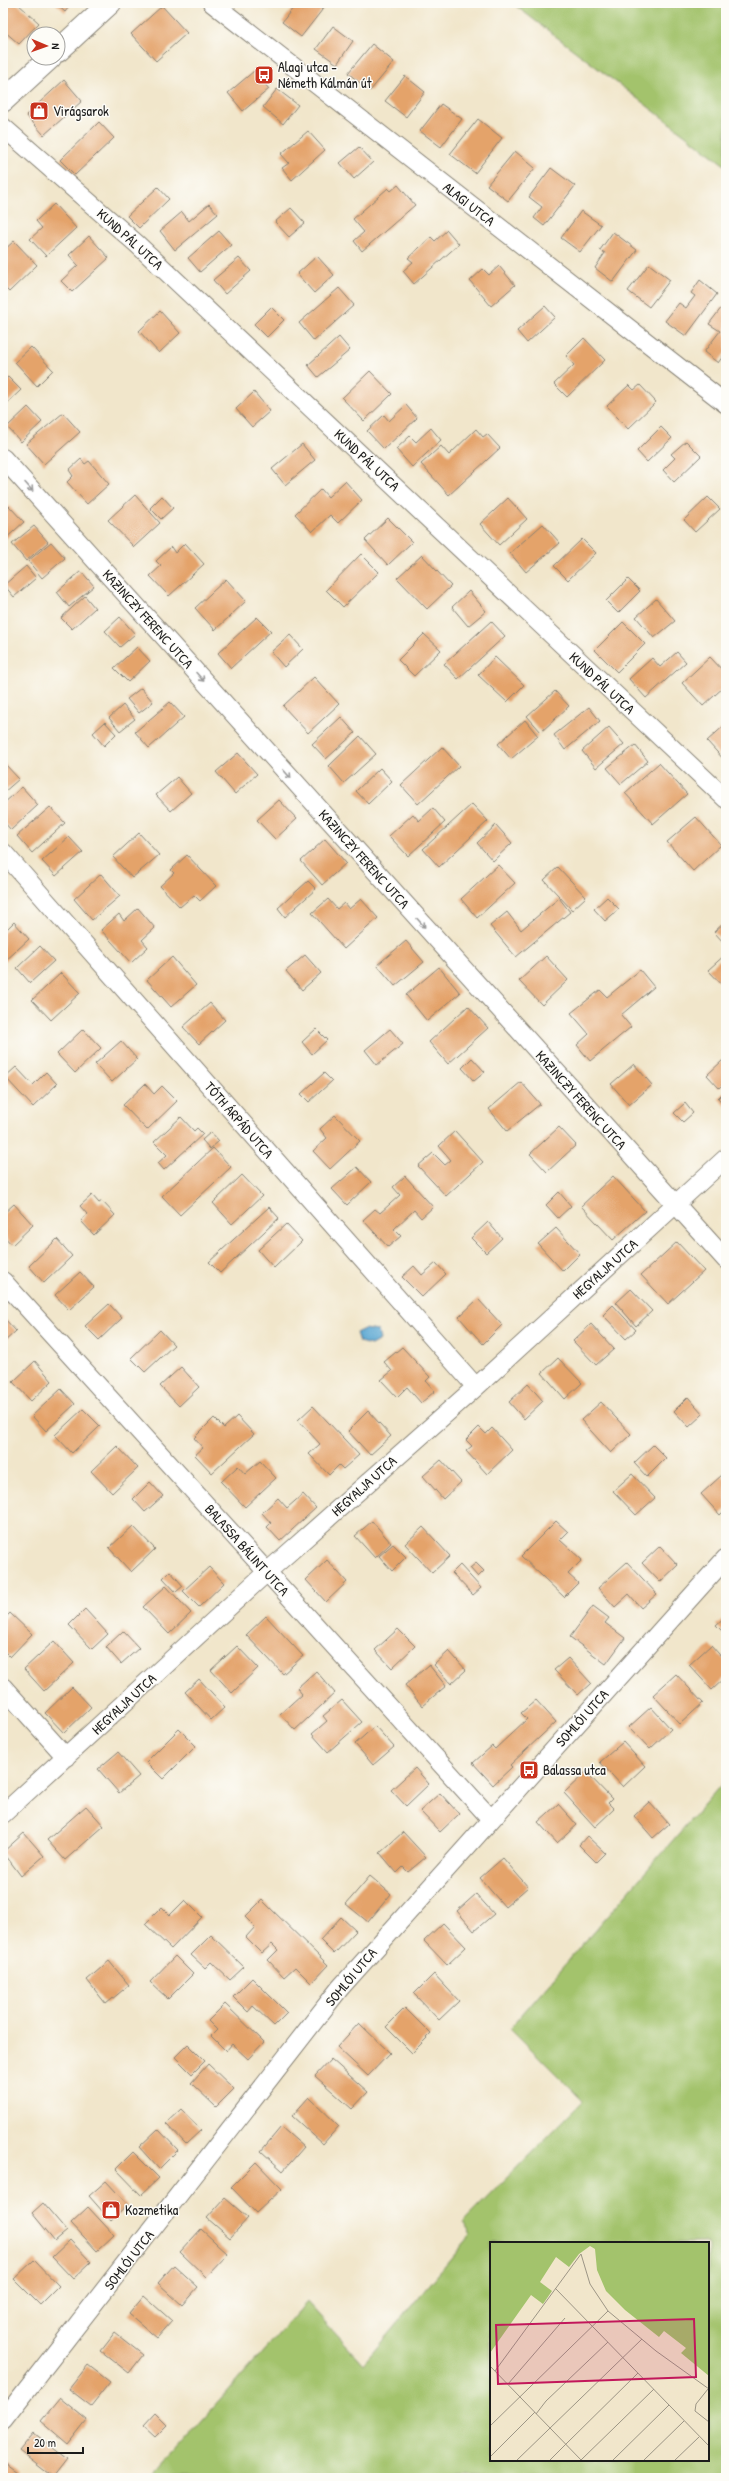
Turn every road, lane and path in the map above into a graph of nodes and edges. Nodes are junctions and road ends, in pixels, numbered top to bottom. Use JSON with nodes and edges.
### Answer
{"nodes":[{"id":1,"x":110,"y":3,"type":"edge"},
{"id":2,"x":212,"y":3,"type":"edge"},
{"id":3,"x":66,"y":44,"type":"edge"},
{"id":4,"x":41,"y":66,"type":"edge"},
{"id":5,"x":3,"y":101,"type":"edge"},
{"id":6,"x":3,"y":127,"type":"edge"},
{"id":7,"x":726,"y":404,"type":"edge"},
{"id":8,"x":3,"y":458,"type":"edge"},
{"id":9,"x":726,"y":799,"type":"edge"},
{"id":10,"x":3,"y":852,"type":"edge"},
{"id":11,"x":726,"y":1158,"type":"edge"},
{"id":12,"x":675,"y":1204,"type":"junction"},
{"id":13,"x":726,"y":1260,"type":"edge"},
{"id":14,"x":3,"y":1282,"type":"edge"},
{"id":15,"x":476,"y":1387,"type":"junction"},
{"id":16,"x":726,"y":1558,"type":"edge"},
{"id":17,"x":267,"y":1572,"type":"junction"},
{"id":18,"x":3,"y":1687,"type":"edge"},
{"id":19,"x":66,"y":1757,"type":"junction"},
{"id":20,"x":3,"y":1814,"type":"edge"},
{"id":21,"x":491,"y":1819,"type":"junction"},
{"id":22,"x":3,"y":2420,"type":"edge"}],
"edges":[{"from":1,"to":3,"type":"street"},
{"from":2,"to":7,"type":"street","name":"ALAGI UTCA"},
{"from":4,"to":5,"type":"street"},
{"from":6,"to":9,"type":"street","name":"KUND PÁL UTCA"},
{"from":8,"to":12,"type":"street","name":"KAZINCZY FERENC UTCA","one_way":true},
{"from":10,"to":15,"type":"street","name":"TÓTH ÁRPÁD UTCA"},
{"from":11,"to":12,"type":"street","name":"HEGYALJA UTCA"},
{"from":12,"to":13,"type":"street","name":"KAZINCZY FERENC UTCA"},
{"from":12,"to":15,"type":"street","name":"HEGYALJA UTCA"},
{"from":14,"to":17,"type":"street","name":"BALASSA BÁLINT UTCA"},
{"from":15,"to":17,"type":"street","name":"HEGYALJA UTCA"},
{"from":16,"to":21,"type":"street","name":"SOMLÓI UTCA"},
{"from":17,"to":19,"type":"street","name":"HEGYALJA UTCA"},
{"from":17,"to":21,"type":"street","name":"BALASSA BÁLINT UTCA"},
{"from":18,"to":19,"type":"street"},
{"from":19,"to":20,"type":"street","name":"HEGYALJA UTCA"},
{"from":21,"to":22,"type":"street","name":"SOMLÓI UTCA"}]}
